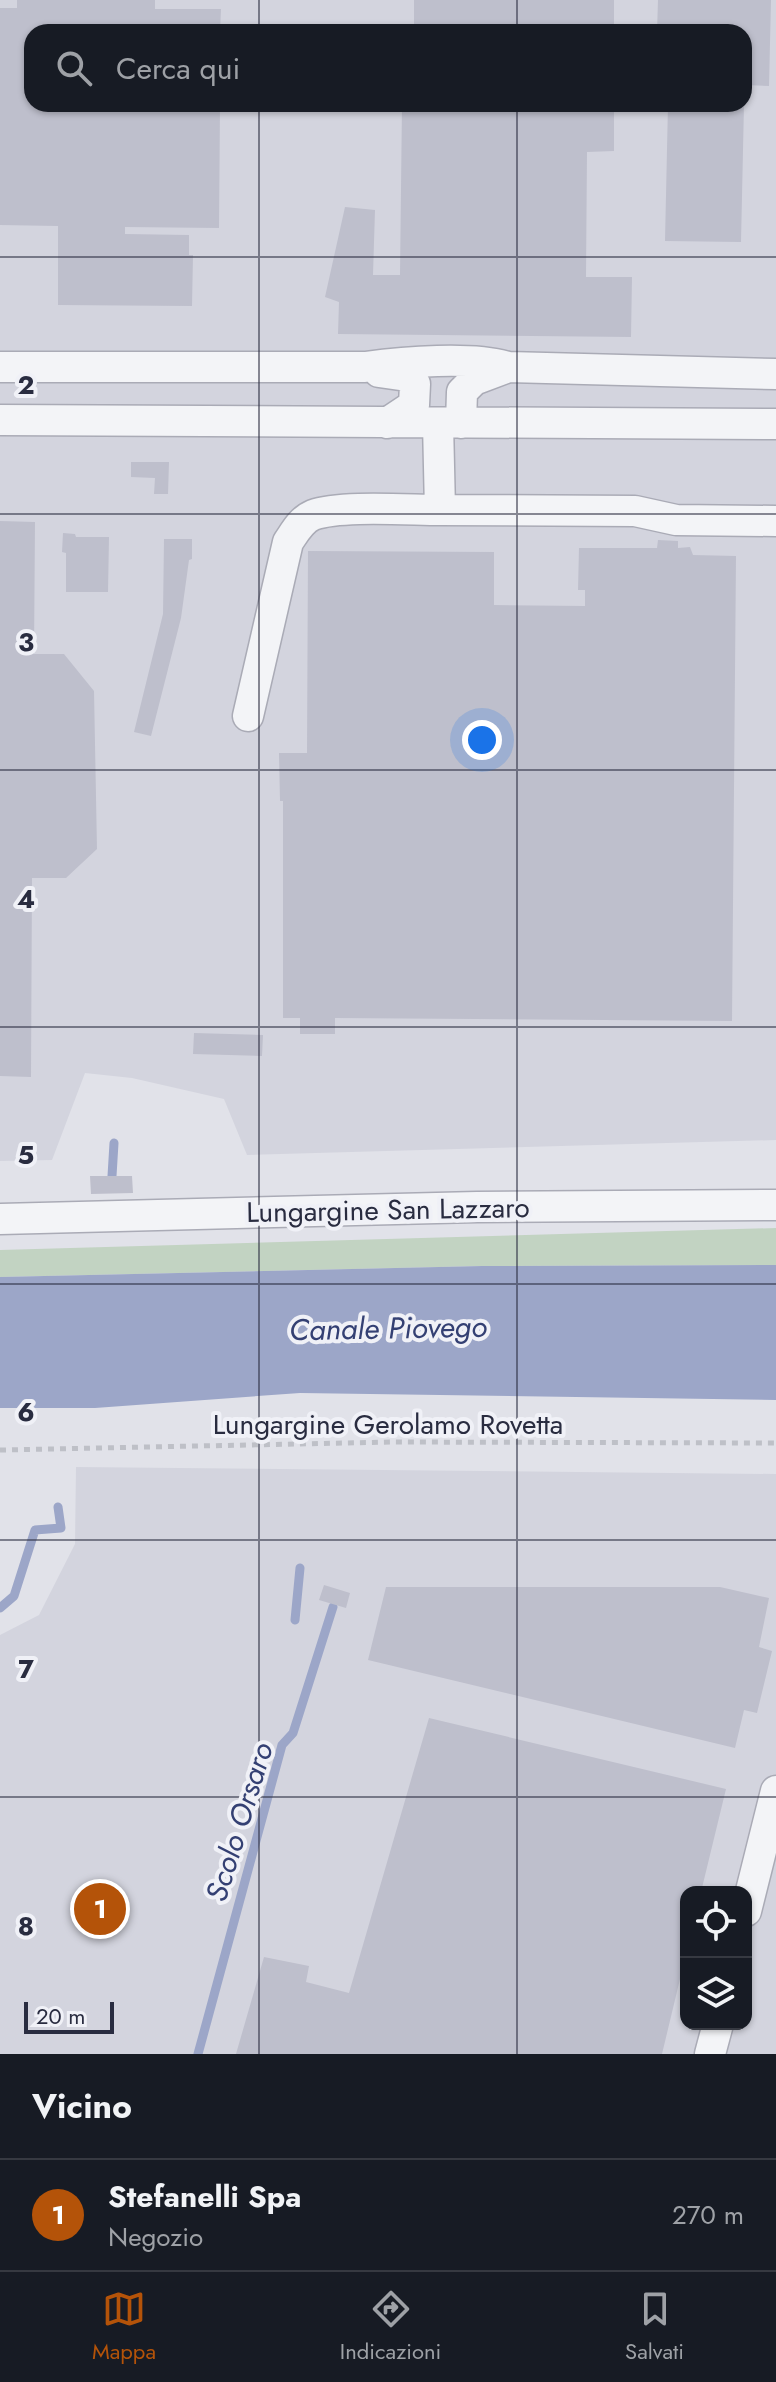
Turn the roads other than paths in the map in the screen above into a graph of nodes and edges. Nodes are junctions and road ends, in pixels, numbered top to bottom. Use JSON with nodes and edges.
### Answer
{"nodes":[{"id":1,"x":0,"y":367,"type":"edge"},
{"id":2,"x":365,"y":367,"type":"junction"},
{"id":3,"x":508,"y":367,"type":"junction"},
{"id":4,"x":776,"y":374,"type":"edge"},
{"id":5,"x":0,"y":420,"type":"edge"},
{"id":6,"x":387,"y":423,"type":"junction"},
{"id":7,"x":450,"y":423,"type":"junction"},
{"id":8,"x":776,"y":424,"type":"edge"},
{"id":9,"x":440,"y":510,"type":"junction"},
{"id":10,"x":776,"y":521,"type":"edge"},
{"id":11,"x":248,"y":716,"type":"dead end"},
{"id":12,"x":776,"y":1205,"type":"edge"},
{"id":13,"x":0,"y":1219,"type":"edge"},
{"id":14,"x":776,"y":1791,"type":"edge"},
{"id":15,"x":752,"y":1887,"type":"edge"},
{"id":16,"x":716,"y":2030,"type":"edge"},
{"id":17,"x":710,"y":2054,"type":"edge"}],
"edges":[{"from":1,"to":2,"type":"street"},
{"from":2,"to":3,"type":"street"},
{"from":2,"to":6,"type":"street"},
{"from":3,"to":4,"type":"street"},
{"from":3,"to":7,"type":"street"},
{"from":5,"to":6,"type":"street"},
{"from":6,"to":7,"type":"street"},
{"from":7,"to":8,"type":"street"},
{"from":7,"to":9,"type":"street"},
{"from":9,"to":10,"type":"street"},
{"from":9,"to":11,"type":"street"},
{"from":12,"to":13,"type":"street","name":"Lungargine San Lazzaro"},
{"from":14,"to":15,"type":"street"},
{"from":16,"to":17,"type":"street"}]}
